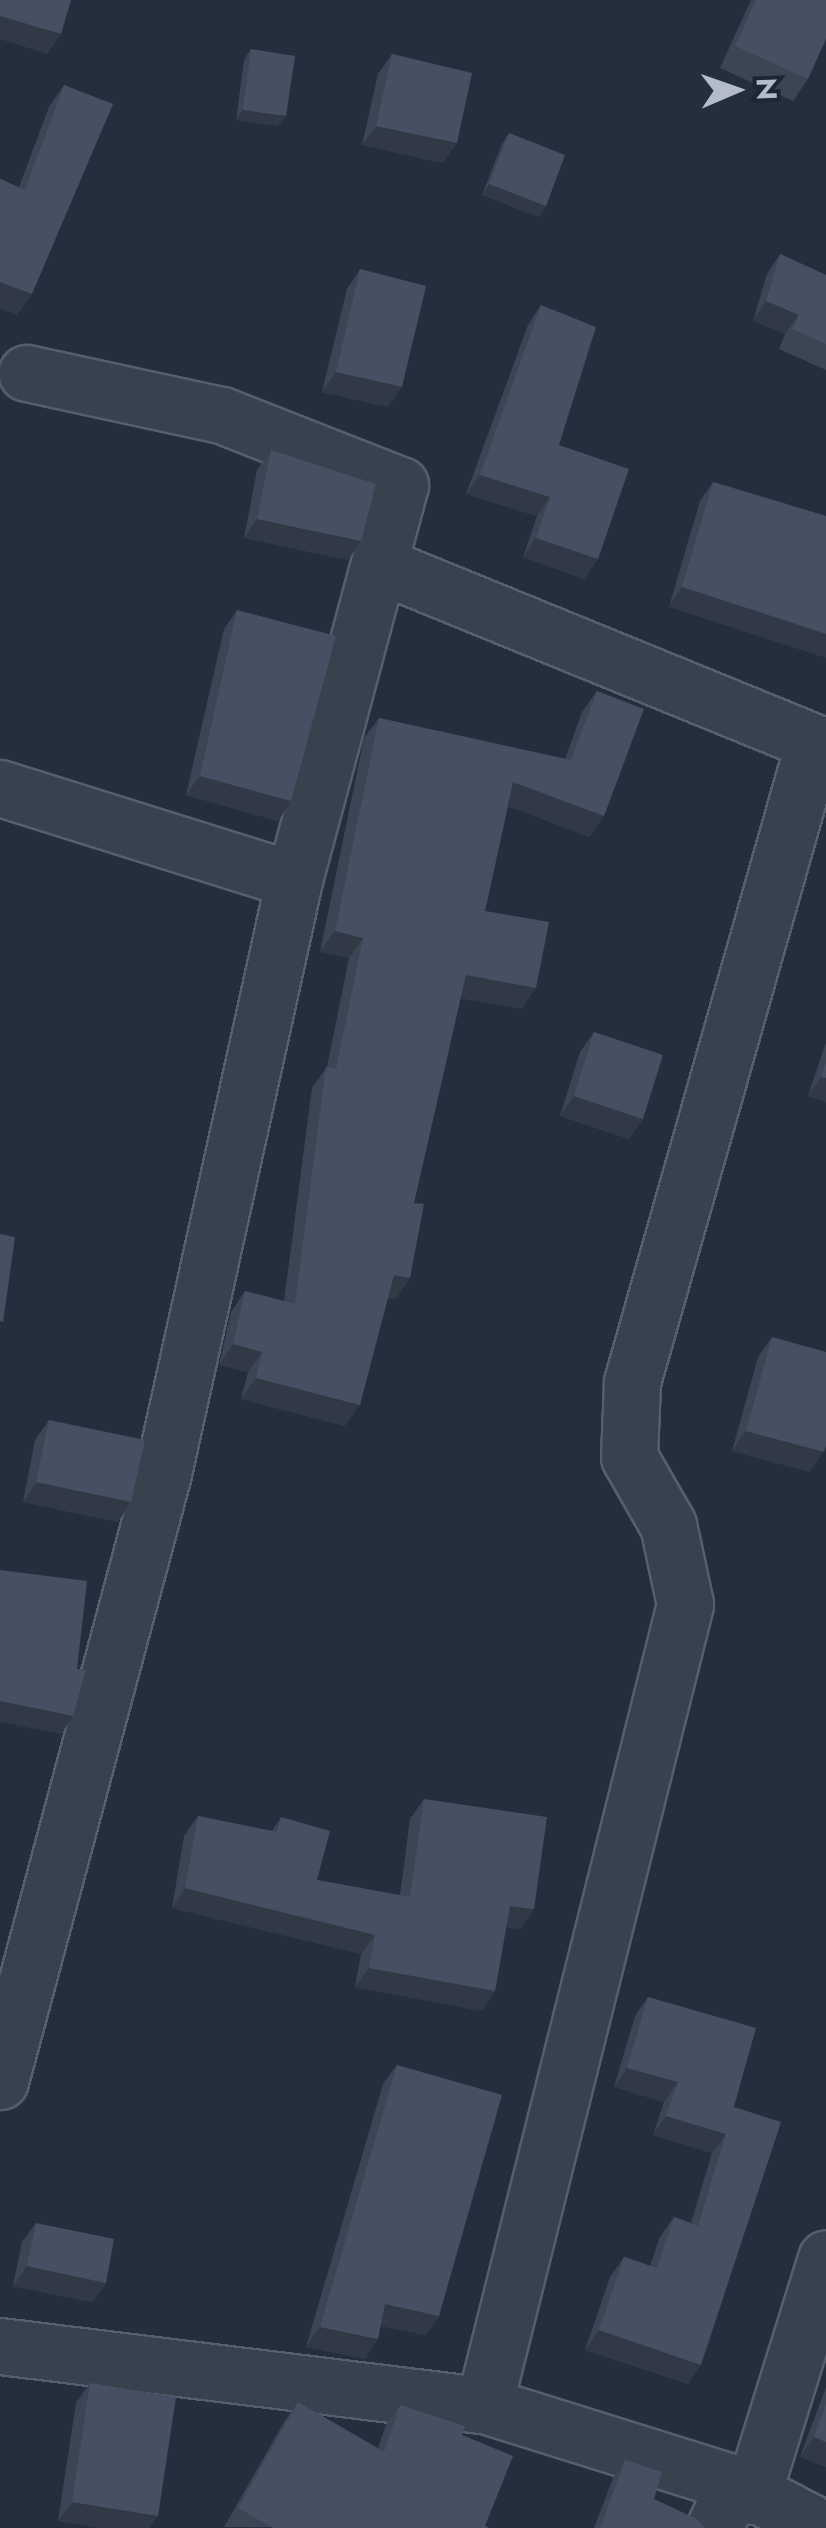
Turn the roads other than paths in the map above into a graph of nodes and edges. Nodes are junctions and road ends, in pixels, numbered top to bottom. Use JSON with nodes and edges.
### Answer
{"nodes":[{"id":1,"x":26,"y":373,"type":"dead end"},
{"id":2,"x":380,"y":565,"type":"junction"},
{"id":3,"x":820,"y":744,"type":"edge"},
{"id":4,"x":0,"y":788,"type":"edge"},
{"id":5,"x":294,"y":880,"type":"junction"},
{"id":6,"x":0,"y":2080,"type":"edge"},
{"id":7,"x":826,"y":2258,"type":"edge"},
{"id":8,"x":0,"y":2346,"type":"edge"},
{"id":9,"x":484,"y":2405,"type":"junction"},
{"id":10,"x":734,"y":2502,"type":"edge"},
{"id":11,"x":821,"y":2528,"type":"edge"}],
"edges":[{"from":1,"to":2,"type":"street"},
{"from":2,"to":3,"type":"street"},
{"from":2,"to":5,"type":"street"},
{"from":3,"to":9,"type":"street"},
{"from":4,"to":5,"type":"street"},
{"from":5,"to":6,"type":"street"},
{"from":7,"to":10,"type":"street"},
{"from":8,"to":9,"type":"street"},
{"from":9,"to":10,"type":"street"},
{"from":10,"to":11,"type":"street"}]}
